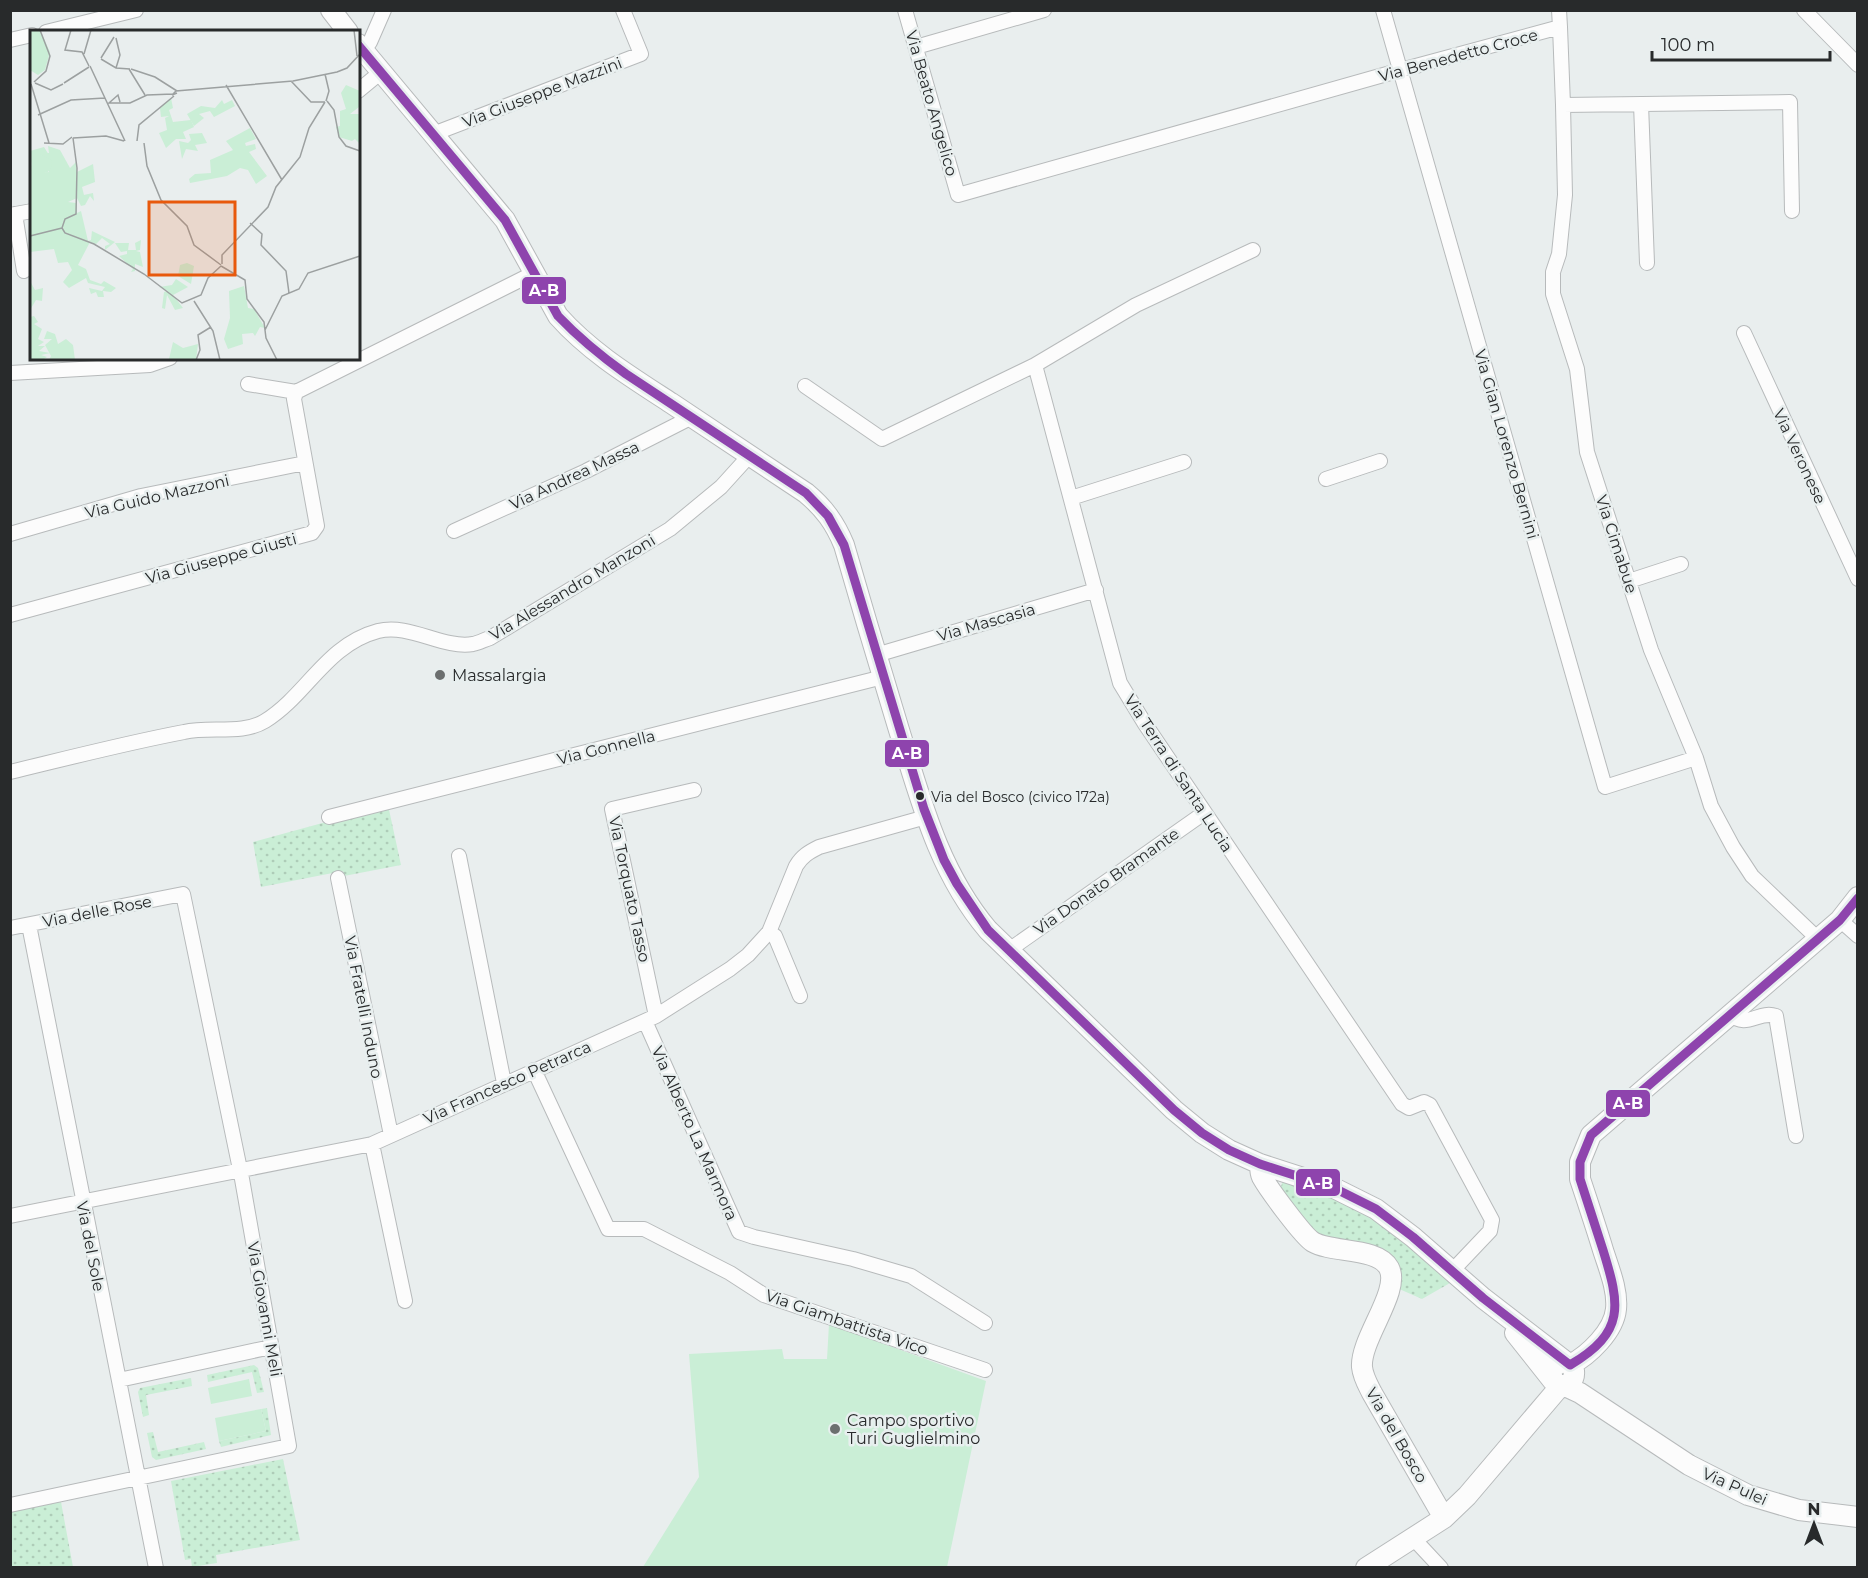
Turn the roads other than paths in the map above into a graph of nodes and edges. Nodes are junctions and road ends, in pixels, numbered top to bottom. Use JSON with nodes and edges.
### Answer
{"nodes":[{"id":1,"x":136,"y":10,"type":"edge"},
{"id":2,"x":331,"y":10,"type":"edge"},
{"id":3,"x":384,"y":10,"type":"edge"},
{"id":4,"x":623,"y":10,"type":"edge"},
{"id":5,"x":905,"y":10,"type":"edge"},
{"id":6,"x":1044,"y":10,"type":"edge"},
{"id":7,"x":1383,"y":10,"type":"edge"},
{"id":8,"x":1559,"y":10,"type":"edge"},
{"id":9,"x":1804,"y":10,"type":"edge"},
{"id":10,"x":1560,"y":27,"type":"junction"},
{"id":11,"x":54,"y":30,"type":"edge"},
{"id":12,"x":346,"y":30,"type":"edge"},
{"id":13,"x":30,"y":35,"type":"edge"},
{"id":14,"x":10,"y":40,"type":"edge"},
{"id":15,"x":361,"y":47,"type":"edge"},
{"id":16,"x":916,"y":47,"type":"junction"},
{"id":17,"x":1857,"y":65,"type":"edge"},
{"id":18,"x":1401,"y":70,"type":"junction"},
{"id":19,"x":381,"y":72,"type":"junction"},
{"id":20,"x":360,"y":89,"type":"edge"},
{"id":21,"x":1641,"y":104,"type":"junction"},
{"id":22,"x":1563,"y":105,"type":"junction"},
{"id":23,"x":433,"y":134,"type":"junction"},
{"id":24,"x":958,"y":195,"type":"joint"},
{"id":25,"x":30,"y":211,"type":"edge"},
{"id":26,"x":1792,"y":211,"type":"dead end"},
{"id":27,"x":13,"y":214,"type":"edge"},
{"id":28,"x":1253,"y":250,"type":"dead end"},
{"id":29,"x":1647,"y":262,"type":"dead end"},
{"id":30,"x":24,"y":271,"type":"dead end"},
{"id":31,"x":534,"y":273,"type":"junction"},
{"id":32,"x":1744,"y":333,"type":"dead end"},
{"id":33,"x":164,"y":360,"type":"edge"},
{"id":34,"x":1035,"y":365,"type":"junction"},
{"id":35,"x":10,"y":373,"type":"edge"},
{"id":36,"x":248,"y":384,"type":"dead end"},
{"id":37,"x":805,"y":386,"type":"dead end"},
{"id":38,"x":296,"y":392,"type":"junction"},
{"id":39,"x":692,"y":417,"type":"junction"},
{"id":40,"x":750,"y":455,"type":"junction"},
{"id":41,"x":1380,"y":461,"type":"dead end"},
{"id":42,"x":1184,"y":462,"type":"dead end"},
{"id":43,"x":305,"y":463,"type":"junction"},
{"id":44,"x":1326,"y":479,"type":"dead end"},
{"id":45,"x":1071,"y":498,"type":"junction"},
{"id":46,"x":454,"y":531,"type":"dead end"},
{"id":47,"x":10,"y":534,"type":"edge"},
{"id":48,"x":1681,"y":564,"type":"dead end"},
{"id":49,"x":1857,"y":579,"type":"edge"},
{"id":50,"x":1629,"y":581,"type":"junction"},
{"id":51,"x":1096,"y":590,"type":"junction"},
{"id":52,"x":10,"y":615,"type":"edge"},
{"id":53,"x":876,"y":655,"type":"junction"},
{"id":54,"x":883,"y":677,"type":"junction"},
{"id":55,"x":1696,"y":758,"type":"junction"},
{"id":56,"x":10,"y":772,"type":"edge"},
{"id":57,"x":694,"y":790,"type":"dead end"},
{"id":58,"x":1204,"y":813,"type":"junction"},
{"id":59,"x":329,"y":817,"type":"dead end"},
{"id":60,"x":926,"y":818,"type":"junction"},
{"id":61,"x":459,"y":856,"type":"dead end"},
{"id":62,"x":338,"y":878,"type":"dead end"},
{"id":63,"x":183,"y":894,"type":"joint"},
{"id":64,"x":1857,"y":897,"type":"edge"},
{"id":65,"x":1840,"y":920,"type":"junction"},
{"id":66,"x":28,"y":925,"type":"junction"},
{"id":67,"x":10,"y":928,"type":"edge"},
{"id":68,"x":769,"y":932,"type":"junction"},
{"id":69,"x":1857,"y":936,"type":"edge"},
{"id":70,"x":1817,"y":938,"type":"junction"},
{"id":71,"x":1009,"y":950,"type":"junction"},
{"id":72,"x":800,"y":996,"type":"dead end"},
{"id":73,"x":1730,"y":1014,"type":"junction"},
{"id":74,"x":651,"y":1018,"type":"junction"},
{"id":75,"x":534,"y":1070,"type":"junction"},
{"id":76,"x":504,"y":1083,"type":"junction"},
{"id":77,"x":391,"y":1135,"type":"junction"},
{"id":78,"x":1796,"y":1136,"type":"dead end"},
{"id":79,"x":372,"y":1144,"type":"junction"},
{"id":80,"x":1260,"y":1164,"type":"junction"},
{"id":81,"x":240,"y":1171,"type":"junction"},
{"id":82,"x":82,"y":1202,"type":"junction"},
{"id":83,"x":10,"y":1216,"type":"edge"},
{"id":84,"x":1452,"y":1271,"type":"junction"},
{"id":85,"x":1483,"y":1298,"type":"junction"},
{"id":86,"x":405,"y":1301,"type":"dead end"},
{"id":87,"x":985,"y":1323,"type":"dead end"},
{"id":88,"x":271,"y":1347,"type":"junction"},
{"id":89,"x":986,"y":1370,"type":"dead end"},
{"id":90,"x":1564,"y":1374,"type":"junction"},
{"id":91,"x":118,"y":1380,"type":"junction"},
{"id":92,"x":138,"y":1478,"type":"junction"},
{"id":93,"x":10,"y":1505,"type":"edge"},
{"id":94,"x":1857,"y":1516,"type":"edge"},
{"id":95,"x":1444,"y":1518,"type":"junction"},
{"id":96,"x":1413,"y":1538,"type":"junction"},
{"id":97,"x":156,"y":1568,"type":"edge"},
{"id":98,"x":1366,"y":1568,"type":"edge"},
{"id":99,"x":1441,"y":1568,"type":"edge"}],
"edges":[{"from":1,"to":11,"type":"street"},
{"from":2,"to":12,"type":"main road"},
{"from":3,"to":15,"type":"street"},
{"from":4,"to":23,"type":"street","name":"Via Giuseppe Mazzini"},
{"from":5,"to":16,"type":"street","name":"Via Beato Angelico"},
{"from":6,"to":16,"type":"street"},
{"from":7,"to":18,"type":"street","name":"Via Gian Lorenzo Bernini"},
{"from":8,"to":10,"type":"street"},
{"from":9,"to":17,"type":"street"},
{"from":10,"to":18,"type":"street","name":"Via Benedetto Croce"},
{"from":10,"to":22,"type":"street","name":"Via Benedetto Croce"},
{"from":13,"to":14,"type":"street"},
{"from":15,"to":19,"type":"main road"},
{"from":16,"to":24,"type":"street","name":"Via Beato Angelico"},
{"from":18,"to":24,"type":"street","name":"Via Benedetto Croce"},
{"from":18,"to":55,"type":"street","name":"Via Gian Lorenzo Bernini"},
{"from":19,"to":20,"type":"street"},
{"from":19,"to":23,"type":"main road"},
{"from":21,"to":22,"type":"street"},
{"from":21,"to":26,"type":"street"},
{"from":21,"to":29,"type":"street"},
{"from":22,"to":50,"type":"street","name":"Via Cimabue"},
{"from":23,"to":31,"type":"main road"},
{"from":25,"to":27,"type":"street"},
{"from":27,"to":30,"type":"street"},
{"from":28,"to":34,"type":"street"},
{"from":31,"to":38,"type":"street"},
{"from":31,"to":39,"type":"main road"},
{"from":32,"to":49,"type":"street","name":"Via Veronese"},
{"from":33,"to":35,"type":"street"},
{"from":34,"to":37,"type":"street"},
{"from":34,"to":45,"type":"street","name":"Via Terra di Santa Lucia"},
{"from":36,"to":38,"type":"street"},
{"from":38,"to":43,"type":"street","name":"Via Giuseppe Giusti"},
{"from":39,"to":40,"type":"main road"},
{"from":39,"to":46,"type":"street","name":"Via Andrea Massa"},
{"from":40,"to":53,"type":"main road"},
{"from":40,"to":56,"type":"street","name":"Via Alessandro Manzoni"},
{"from":41,"to":44,"type":"street"},
{"from":42,"to":45,"type":"street"},
{"from":43,"to":47,"type":"street","name":"Via Guido Mazzoni"},
{"from":43,"to":52,"type":"street","name":"Via Giuseppe Giusti"},
{"from":45,"to":51,"type":"street","name":"Via Terra di Santa Lucia"},
{"from":48,"to":50,"type":"street"},
{"from":50,"to":55,"type":"street","name":"Via Cimabue"},
{"from":51,"to":53,"type":"street","name":"Via Mascasia"},
{"from":51,"to":58,"type":"street","name":"Via Terra di Santa Lucia"},
{"from":53,"to":54,"type":"main road"},
{"from":54,"to":59,"type":"street","name":"Via Gonnella"},
{"from":54,"to":60,"type":"main road"},
{"from":55,"to":70,"type":"street","name":"Via Cimabue"},
{"from":57,"to":74,"type":"street","name":"Via Torquato Tasso"},
{"from":58,"to":71,"type":"street","name":"Via Donato Bramante"},
{"from":58,"to":84,"type":"street","name":"Via Terra di Santa Lucia"},
{"from":60,"to":68,"type":"street","name":"Via Francesco Petrarca"},
{"from":60,"to":71,"type":"main road"},
{"from":61,"to":76,"type":"street"},
{"from":62,"to":77,"type":"street","name":"Via Fratelli Induno"},
{"from":63,"to":66,"type":"street","name":"Via delle Rose"},
{"from":63,"to":81,"type":"street","name":"Via Giovanni Meli"},
{"from":64,"to":65,"type":"main road"},
{"from":65,"to":69,"type":"street"},
{"from":65,"to":70,"type":"main road"},
{"from":66,"to":67,"type":"street","name":"Via delle Rose"},
{"from":66,"to":82,"type":"street","name":"Via del Sole"},
{"from":68,"to":72,"type":"street"},
{"from":68,"to":74,"type":"street","name":"Via Francesco Petrarca"},
{"from":70,"to":73,"type":"main road"},
{"from":71,"to":80,"type":"main road"},
{"from":73,"to":78,"type":"street"},
{"from":73,"to":90,"type":"main road"},
{"from":74,"to":75,"type":"street","name":"Via Francesco Petrarca"},
{"from":74,"to":87,"type":"street","name":"Via Alberto La Marmora"},
{"from":75,"to":76,"type":"street","name":"Via Francesco Petrarca"},
{"from":75,"to":89,"type":"street","name":"Via Giambattista Vico"},
{"from":76,"to":77,"type":"street","name":"Via Francesco Petrarca"},
{"from":77,"to":79,"type":"street","name":"Via Francesco Petrarca"},
{"from":79,"to":81,"type":"street","name":"Via Francesco Petrarca"},
{"from":79,"to":86,"type":"street"},
{"from":80,"to":84,"type":"main road"},
{"from":80,"to":95,"type":"main road","name":"Via del Bosco"},
{"from":81,"to":82,"type":"street","name":"Via Francesco Petrarca"},
{"from":81,"to":88,"type":"street","name":"Via Giovanni Meli"},
{"from":82,"to":83,"type":"street","name":"Via Francesco Petrarca"},
{"from":82,"to":91,"type":"street","name":"Via del Sole"},
{"from":84,"to":85,"type":"main road"},
{"from":85,"to":90,"type":"main road"},
{"from":85,"to":90,"type":"main road"},
{"from":88,"to":91,"type":"street"},
{"from":88,"to":92,"type":"street","name":"Via Giovanni Meli"},
{"from":90,"to":94,"type":"main road","name":"Via Pulei"},
{"from":90,"to":95,"type":"main road"},
{"from":91,"to":92,"type":"street","name":"Via del Sole"},
{"from":92,"to":93,"type":"street","name":"Via Giovanni Meli"},
{"from":92,"to":97,"type":"street","name":"Via del Sole"},
{"from":95,"to":96,"type":"main road"},
{"from":96,"to":98,"type":"main road"},
{"from":96,"to":99,"type":"street"}]}
